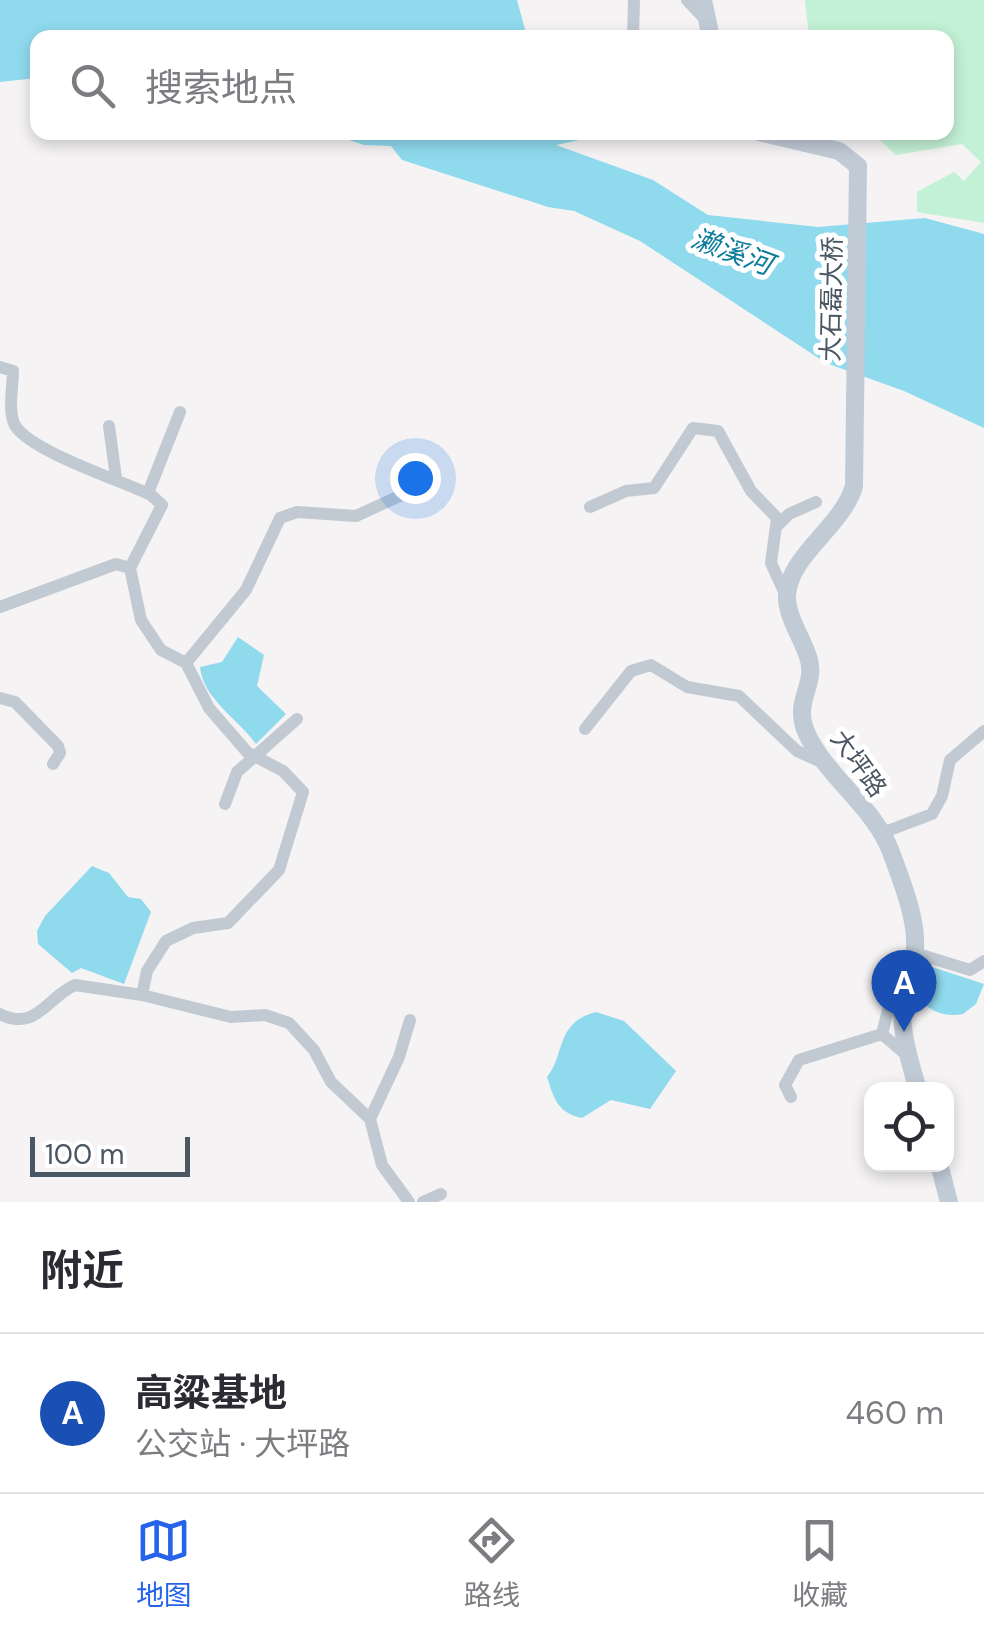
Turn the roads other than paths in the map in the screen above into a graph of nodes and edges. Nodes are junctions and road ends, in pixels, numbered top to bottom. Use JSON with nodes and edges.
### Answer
{"nodes":[{"id":1,"x":634,"y":0,"type":"edge"},
{"id":2,"x":687,"y":0,"type":"edge"},
{"id":3,"x":703,"y":0,"type":"edge"},
{"id":4,"x":709,"y":29,"type":"edge"},
{"id":5,"x":633,"y":30,"type":"edge"},
{"id":6,"x":789,"y":140,"type":"edge"},
{"id":7,"x":0,"y":367,"type":"edge"},
{"id":8,"x":180,"y":412,"type":"dead end"},
{"id":9,"x":110,"y":426,"type":"dead end"},
{"id":10,"x":116,"y":478,"type":"junction"},
{"id":11,"x":148,"y":493,"type":"junction"},
{"id":12,"x":404,"y":494,"type":"dead end"},
{"id":13,"x":816,"y":502,"type":"dead end"},
{"id":14,"x":590,"y":507,"type":"dead end"},
{"id":15,"x":778,"y":525,"type":"junction"},
{"id":16,"x":130,"y":568,"type":"junction"},
{"id":17,"x":787,"y":598,"type":"junction"},
{"id":18,"x":0,"y":607,"type":"edge"},
{"id":19,"x":186,"y":663,"type":"junction"},
{"id":20,"x":0,"y":698,"type":"edge"},
{"id":21,"x":297,"y":720,"type":"dead end"},
{"id":22,"x":585,"y":729,"type":"dead end"},
{"id":23,"x":984,"y":732,"type":"edge"},
{"id":24,"x":254,"y":756,"type":"junction"},
{"id":25,"x":53,"y":764,"type":"dead end"},
{"id":26,"x":829,"y":765,"type":"junction"},
{"id":27,"x":226,"y":804,"type":"dead end"},
{"id":28,"x":882,"y":833,"type":"junction"},
{"id":29,"x":915,"y":952,"type":"junction"},
{"id":30,"x":984,"y":961,"type":"edge"},
{"id":31,"x":907,"y":977,"type":"junction"},
{"id":32,"x":142,"y":995,"type":"junction"},
{"id":33,"x":0,"y":1014,"type":"edge"},
{"id":34,"x":410,"y":1020,"type":"dead end"},
{"id":35,"x":882,"y":1034,"type":"junction"},
{"id":36,"x":910,"y":1058,"type":"junction"},
{"id":37,"x":916,"y":1082,"type":"edge"},
{"id":38,"x":791,"y":1097,"type":"dead end"},
{"id":39,"x":370,"y":1119,"type":"junction"},
{"id":40,"x":941,"y":1172,"type":"edge"},
{"id":41,"x":441,"y":1194,"type":"dead end"},
{"id":42,"x":410,"y":1202,"type":"edge"},
{"id":43,"x":424,"y":1202,"type":"edge"},
{"id":44,"x":949,"y":1202,"type":"edge"}],
"edges":[{"from":1,"to":5,"type":"street"},
{"from":2,"to":4,"type":"street"},
{"from":3,"to":4,"type":"main road"},
{"from":6,"to":17,"type":"main road","name":"大石磊大桥"},
{"from":7,"to":10,"type":"street"},
{"from":8,"to":11,"type":"street"},
{"from":9,"to":10,"type":"street"},
{"from":10,"to":11,"type":"street"},
{"from":11,"to":16,"type":"street"},
{"from":12,"to":19,"type":"street"},
{"from":13,"to":15,"type":"street"},
{"from":14,"to":15,"type":"street"},
{"from":15,"to":17,"type":"street"},
{"from":16,"to":18,"type":"street"},
{"from":16,"to":19,"type":"street"},
{"from":17,"to":26,"type":"main road","name":"大坪路"},
{"from":19,"to":24,"type":"street"},
{"from":20,"to":25,"type":"street"},
{"from":21,"to":24,"type":"street"},
{"from":22,"to":26,"type":"street"},
{"from":23,"to":28,"type":"street"},
{"from":24,"to":27,"type":"street"},
{"from":24,"to":32,"type":"street"},
{"from":26,"to":28,"type":"main road","name":"大坪路"},
{"from":28,"to":29,"type":"main road","name":"大坪路"},
{"from":29,"to":30,"type":"street"},
{"from":29,"to":31,"type":"main road","name":"大坪路"},
{"from":31,"to":35,"type":"street"},
{"from":31,"to":36,"type":"main road","name":"大坪路"},
{"from":32,"to":33,"type":"street"},
{"from":32,"to":39,"type":"street"},
{"from":34,"to":39,"type":"street"},
{"from":35,"to":36,"type":"street"},
{"from":35,"to":38,"type":"street"},
{"from":36,"to":37,"type":"main road","name":"大坪路"},
{"from":39,"to":42,"type":"street"},
{"from":40,"to":44,"type":"main road"},
{"from":41,"to":43,"type":"street"}]}
